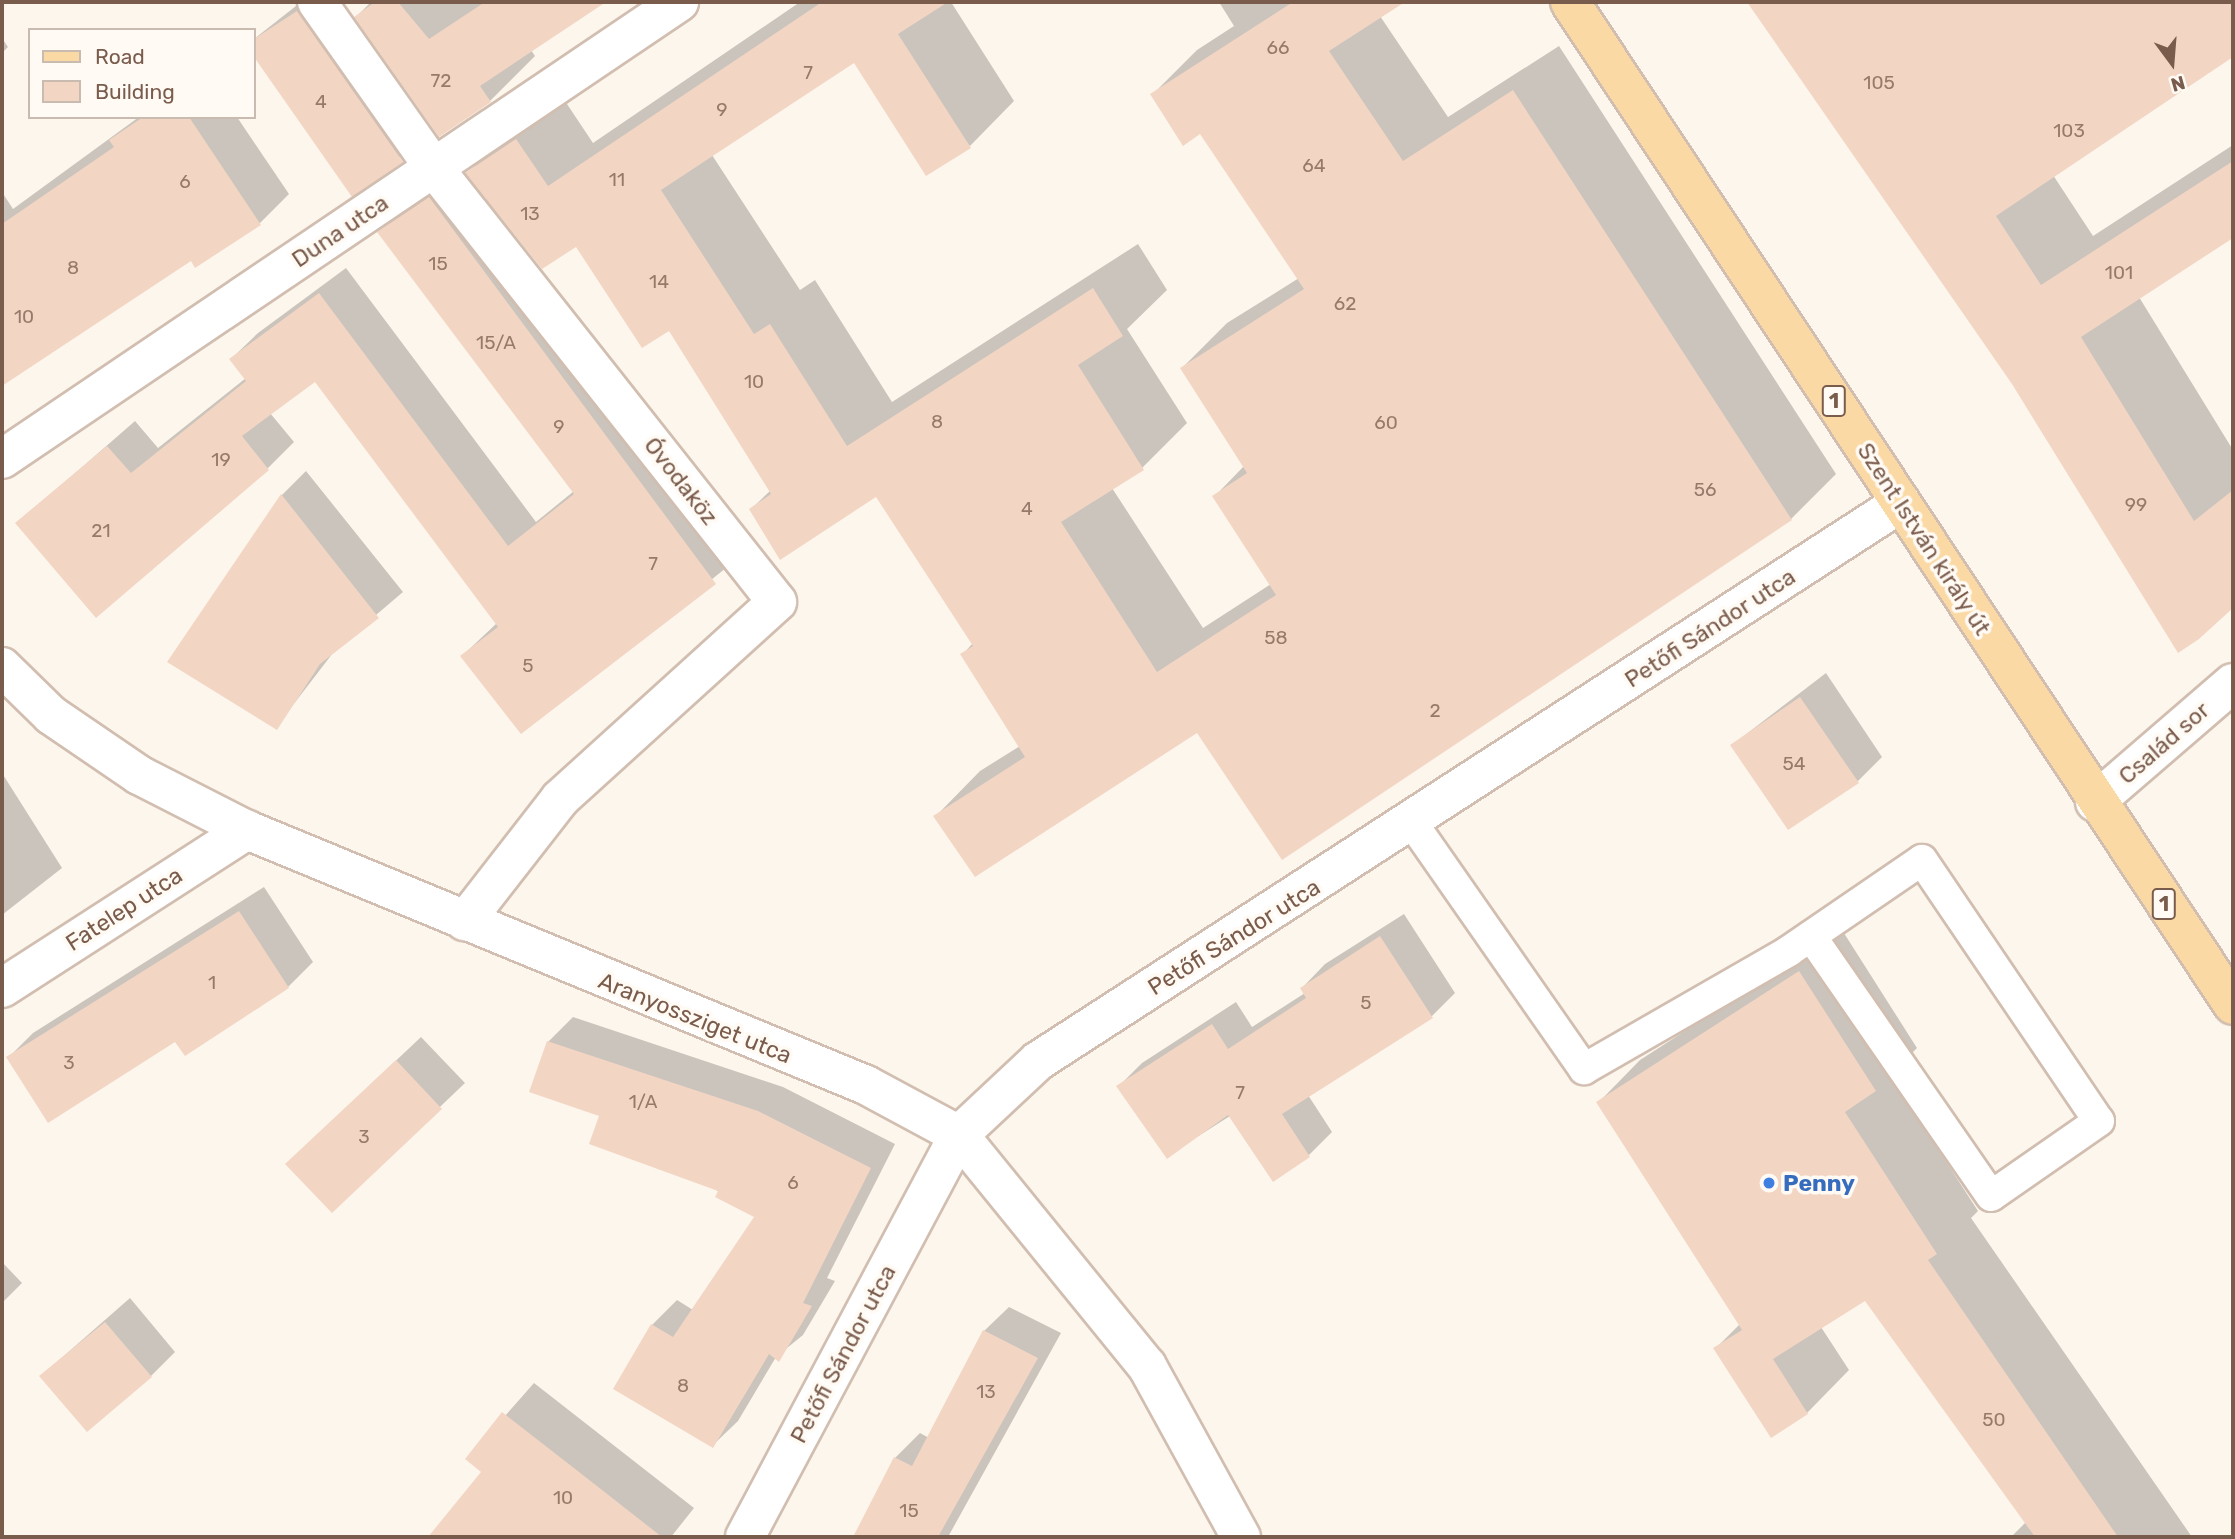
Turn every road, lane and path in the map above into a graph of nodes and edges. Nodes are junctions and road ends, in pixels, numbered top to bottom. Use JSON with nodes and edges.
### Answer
{"nodes":[{"id":1,"x":317,"y":2,"type":"edge"},
{"id":2,"x":679,"y":2,"type":"edge"},
{"id":3,"x":1570,"y":2,"type":"edge"},
{"id":4,"x":434,"y":167,"type":"junction"},
{"id":5,"x":2,"y":459,"type":"edge"},
{"id":6,"x":1901,"y":503,"type":"junction"},
{"id":7,"x":2,"y":667,"type":"edge"},
{"id":8,"x":2233,"y":683,"type":"edge"},
{"id":9,"x":2095,"y":802,"type":"junction"},
{"id":10,"x":1413,"y":824,"type":"junction"},
{"id":11,"x":247,"y":830,"type":"junction"},
{"id":12,"x":465,"y":921,"type":"junction"},
{"id":13,"x":1811,"y":936,"type":"junction"},
{"id":14,"x":2,"y":988,"type":"edge"},
{"id":15,"x":2233,"y":1005,"type":"edge"},
{"id":16,"x":959,"y":1135,"type":"junction"},
{"id":17,"x":745,"y":1537,"type":"edge"},
{"id":18,"x":1241,"y":1537,"type":"edge"}],
"edges":[{"from":1,"to":4,"type":"street","name":"Óvodaköz"},
{"from":2,"to":4,"type":"street","name":"Duna utca"},
{"from":3,"to":6,"type":"main road","name":"Szent István király út","number":"1"},
{"from":4,"to":5,"type":"street","name":"Duna utca"},
{"from":4,"to":12,"type":"street","name":"Óvodaköz"},
{"from":6,"to":9,"type":"main road","name":"Szent István király út","number":"1"},
{"from":6,"to":10,"type":"street","name":"Petőfi Sándor utca"},
{"from":7,"to":11,"type":"street","name":"Aranyossziget utca"},
{"from":8,"to":9,"type":"street","name":"Család sor"},
{"from":9,"to":15,"type":"main road","name":"Szent István király út","number":"1"},
{"from":10,"to":13,"type":"lane"},
{"from":10,"to":16,"type":"street","name":"Petőfi Sándor utca"},
{"from":11,"to":12,"type":"street","name":"Aranyossziget utca"},
{"from":11,"to":14,"type":"street","name":"Fatelep utca"},
{"from":12,"to":16,"type":"street","name":"Aranyossziget utca"},
{"from":13,"to":13,"type":"lane"},
{"from":16,"to":17,"type":"street","name":"Petőfi Sándor utca"},
{"from":16,"to":18,"type":"street","name":"Aranyossziget utca"}]}
